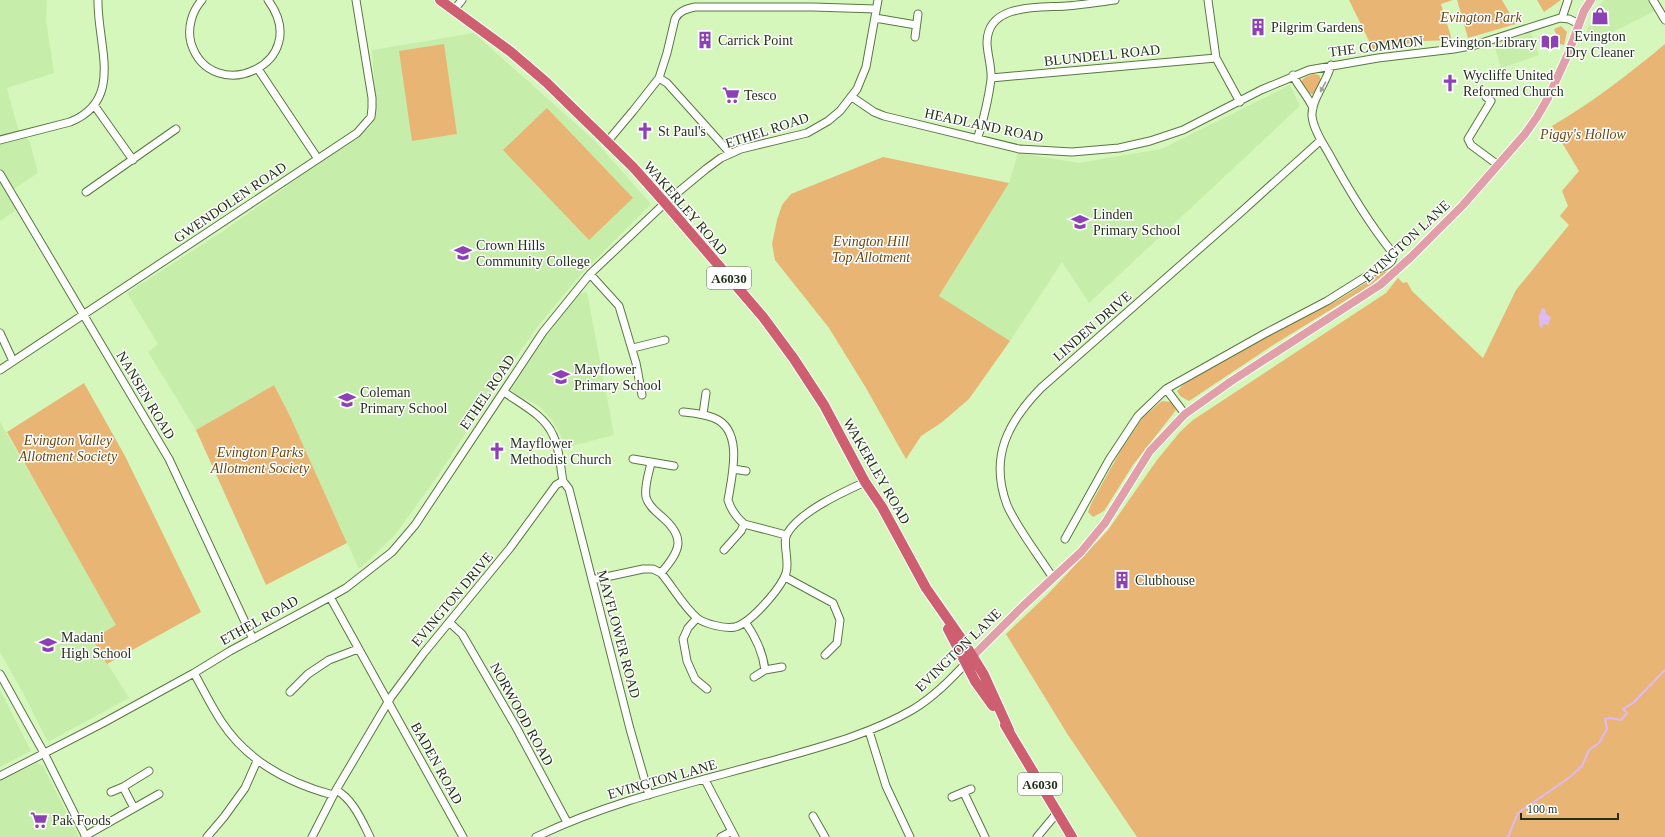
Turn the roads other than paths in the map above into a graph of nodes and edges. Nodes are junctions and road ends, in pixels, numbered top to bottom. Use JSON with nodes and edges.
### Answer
{"nodes":[{"id":1,"x":98,"y":0,"type":"edge"},
{"id":2,"x":202,"y":0,"type":"edge"},
{"id":3,"x":268,"y":0,"type":"edge"},
{"id":4,"x":356,"y":0,"type":"edge"},
{"id":5,"x":440,"y":0,"type":"edge"},
{"id":6,"x":462,"y":0,"type":"edge"},
{"id":7,"x":878,"y":0,"type":"edge"},
{"id":8,"x":1115,"y":0,"type":"edge"},
{"id":9,"x":1208,"y":0,"type":"edge"},
{"id":10,"x":1568,"y":0,"type":"edge"},
{"id":11,"x":1591,"y":0,"type":"edge"},
{"id":12,"x":1653,"y":0,"type":"edge"},
{"id":13,"x":876,"y":9,"type":"junction"},
{"id":14,"x":454,"y":10,"type":"junction"},
{"id":15,"x":918,"y":14,"type":"dead end"},
{"id":16,"x":875,"y":18,"type":"junction"},
{"id":17,"x":1562,"y":18,"type":"junction"},
{"id":18,"x":1665,"y":20,"type":"edge"},
{"id":19,"x":1578,"y":24,"type":"junction"},
{"id":20,"x":916,"y":25,"type":"junction"},
{"id":21,"x":915,"y":37,"type":"dead end"},
{"id":22,"x":1216,"y":58,"type":"junction"},
{"id":23,"x":1331,"y":65,"type":"junction"},
{"id":24,"x":258,"y":69,"type":"junction"},
{"id":25,"x":1293,"y":76,"type":"junction"},
{"id":26,"x":659,"y":78,"type":"junction"},
{"id":27,"x":991,"y":78,"type":"junction"},
{"id":28,"x":1486,"y":97,"type":"dead end"},
{"id":29,"x":852,"y":98,"type":"junction"},
{"id":30,"x":1240,"y":102,"type":"junction"},
{"id":31,"x":94,"y":105,"type":"junction"},
{"id":32,"x":1313,"y":108,"type":"junction"},
{"id":33,"x":176,"y":130,"type":"dead end"},
{"id":34,"x":977,"y":139,"type":"junction"},
{"id":35,"x":0,"y":140,"type":"edge"},
{"id":36,"x":1321,"y":140,"type":"junction"},
{"id":37,"x":606,"y":142,"type":"junction"},
{"id":38,"x":730,"y":153,"type":"junction"},
{"id":39,"x":318,"y":159,"type":"junction"},
{"id":40,"x":134,"y":160,"type":"junction"},
{"id":41,"x":1498,"y":165,"type":"junction"},
{"id":42,"x":0,"y":174,"type":"edge"},
{"id":43,"x":86,"y":192,"type":"dead end"},
{"id":44,"x":665,"y":203,"type":"junction"},
{"id":45,"x":590,"y":274,"type":"junction"},
{"id":46,"x":83,"y":316,"type":"junction"},
{"id":47,"x":0,"y":333,"type":"edge"},
{"id":48,"x":665,"y":340,"type":"dead end"},
{"id":49,"x":633,"y":348,"type":"junction"},
{"id":50,"x":13,"y":361,"type":"junction"},
{"id":51,"x":0,"y":370,"type":"edge"},
{"id":52,"x":1166,"y":389,"type":"junction"},
{"id":53,"x":504,"y":392,"type":"junction"},
{"id":54,"x":706,"y":393,"type":"dead end"},
{"id":55,"x":642,"y":395,"type":"dead end"},
{"id":56,"x":683,"y":412,"type":"dead end"},
{"id":57,"x":703,"y":414,"type":"junction"},
{"id":58,"x":1184,"y":414,"type":"junction"},
{"id":59,"x":633,"y":459,"type":"dead end"},
{"id":60,"x":651,"y":463,"type":"junction"},
{"id":61,"x":674,"y":466,"type":"dead end"},
{"id":62,"x":732,"y":469,"type":"junction"},
{"id":63,"x":746,"y":471,"type":"dead end"},
{"id":64,"x":563,"y":481,"type":"junction"},
{"id":65,"x":865,"y":482,"type":"junction"},
{"id":66,"x":744,"y":524,"type":"junction"},
{"id":67,"x":786,"y":535,"type":"junction"},
{"id":68,"x":1065,"y":539,"type":"dead end"},
{"id":69,"x":724,"y":550,"type":"dead end"},
{"id":70,"x":661,"y":573,"type":"junction"},
{"id":71,"x":785,"y":577,"type":"junction"},
{"id":72,"x":1053,"y":578,"type":"junction"},
{"id":73,"x":592,"y":580,"type":"junction"},
{"id":74,"x":330,"y":598,"type":"junction"},
{"id":75,"x":697,"y":618,"type":"junction"},
{"id":76,"x":449,"y":622,"type":"junction"},
{"id":77,"x":745,"y":622,"type":"junction"},
{"id":78,"x":253,"y":639,"type":"junction"},
{"id":79,"x":358,"y":649,"type":"junction"},
{"id":80,"x":825,"y":655,"type":"dead end"},
{"id":81,"x":969,"y":660,"type":"junction"},
{"id":82,"x":782,"y":667,"type":"dead end"},
{"id":83,"x":765,"y":670,"type":"junction"},
{"id":84,"x":194,"y":673,"type":"junction"},
{"id":85,"x":0,"y":674,"type":"edge"},
{"id":86,"x":754,"y":677,"type":"dead end"},
{"id":87,"x":706,"y":689,"type":"dead end"},
{"id":88,"x":290,"y":692,"type":"dead end"},
{"id":89,"x":388,"y":702,"type":"junction"},
{"id":90,"x":869,"y":732,"type":"junction"},
{"id":91,"x":48,"y":751,"type":"junction"},
{"id":92,"x":258,"y":761,"type":"junction"},
{"id":93,"x":149,"y":771,"type":"dead end"},
{"id":94,"x":0,"y":776,"type":"edge"},
{"id":95,"x":705,"y":780,"type":"junction"},
{"id":96,"x":123,"y":787,"type":"junction"},
{"id":97,"x":971,"y":789,"type":"dead end"},
{"id":98,"x":111,"y":792,"type":"dead end"},
{"id":99,"x":334,"y":792,"type":"junction"},
{"id":100,"x":964,"y":793,"type":"junction"},
{"id":101,"x":159,"y":794,"type":"dead end"},
{"id":102,"x":649,"y":795,"type":"junction"},
{"id":103,"x":952,"y":797,"type":"dead end"},
{"id":104,"x":134,"y":808,"type":"junction"},
{"id":105,"x":1057,"y":813,"type":"junction"},
{"id":106,"x":813,"y":816,"type":"dead end"},
{"id":107,"x":567,"y":822,"type":"junction"},
{"id":108,"x":734,"y":834,"type":"edge"},
{"id":109,"x":86,"y":836,"type":"edge"},
{"id":110,"x":207,"y":837,"type":"edge"},
{"id":111,"x":312,"y":837,"type":"edge"},
{"id":112,"x":370,"y":837,"type":"edge"},
{"id":113,"x":463,"y":837,"type":"edge"},
{"id":114,"x":536,"y":837,"type":"edge"},
{"id":115,"x":721,"y":837,"type":"edge"},
{"id":116,"x":825,"y":837,"type":"edge"},
{"id":117,"x":910,"y":837,"type":"edge"},
{"id":118,"x":985,"y":837,"type":"edge"},
{"id":119,"x":1037,"y":837,"type":"edge"},
{"id":120,"x":1072,"y":837,"type":"edge"}],
"edges":[{"from":1,"to":31,"type":"street"},
{"from":2,"to":24,"type":"street"},
{"from":3,"to":24,"type":"street"},
{"from":4,"to":39,"type":"street","name":"GWENDOLEN ROAD"},
{"from":5,"to":14,"type":"highway","name":"WAKERLEY ROAD","number":"A6030"},
{"from":6,"to":14,"type":"street"},
{"from":7,"to":13,"type":"street","name":"ETHEL ROAD"},
{"from":8,"to":27,"type":"street"},
{"from":9,"to":22,"type":"street"},
{"from":10,"to":17,"type":"street"},
{"from":11,"to":19,"type":"main road","name":"EVINGTON LANE"},
{"from":12,"to":18,"type":"street"},
{"from":13,"to":16,"type":"street","name":"ETHEL ROAD"},
{"from":13,"to":26,"type":"street"},
{"from":14,"to":37,"type":"highway","name":"WAKERLEY ROAD","number":"A6030"},
{"from":15,"to":20,"type":"street"},
{"from":16,"to":20,"type":"street"},
{"from":16,"to":29,"type":"street","name":"ETHEL ROAD"},
{"from":17,"to":19,"type":"street"},
{"from":17,"to":23,"type":"street","name":"THE COMMON"},
{"from":19,"to":41,"type":"main road","name":"EVINGTON LANE"},
{"from":20,"to":21,"type":"street"},
{"from":22,"to":27,"type":"street","name":"BLUNDELL ROAD"},
{"from":22,"to":30,"type":"street"},
{"from":23,"to":25,"type":"street","name":"THE COMMON"},
{"from":23,"to":32,"type":"street","one_way":true},
{"from":24,"to":39,"type":"street"},
{"from":25,"to":30,"type":"street","name":"HEADLAND ROAD"},
{"from":25,"to":32,"type":"street"},
{"from":26,"to":37,"type":"street"},
{"from":26,"to":38,"type":"street"},
{"from":27,"to":34,"type":"street"},
{"from":28,"to":41,"type":"street"},
{"from":29,"to":34,"type":"street","name":"HEADLAND ROAD"},
{"from":29,"to":38,"type":"street","name":"ETHEL ROAD"},
{"from":30,"to":34,"type":"street","name":"HEADLAND ROAD"},
{"from":31,"to":35,"type":"street"},
{"from":31,"to":40,"type":"street"},
{"from":32,"to":36,"type":"street"},
{"from":33,"to":40,"type":"street"},
{"from":36,"to":52,"type":"street","name":"EVINGTON LANE"},
{"from":36,"to":72,"type":"street","name":"LINDEN DRIVE"},
{"from":37,"to":44,"type":"highway","name":"WAKERLEY ROAD","number":"A6030"},
{"from":38,"to":44,"type":"street","name":"ETHEL ROAD"},
{"from":39,"to":46,"type":"street","name":"GWENDOLEN ROAD"},
{"from":40,"to":43,"type":"street"},
{"from":41,"to":58,"type":"main road","name":"EVINGTON LANE"},
{"from":42,"to":46,"type":"street","name":"NANSEN ROAD"},
{"from":44,"to":45,"type":"street","name":"ETHEL ROAD"},
{"from":44,"to":65,"type":"highway","name":"WAKERLEY ROAD","number":"A6030"},
{"from":45,"to":49,"type":"street"},
{"from":45,"to":53,"type":"street","name":"ETHEL ROAD"},
{"from":46,"to":50,"type":"street","name":"GWENDOLEN ROAD"},
{"from":46,"to":78,"type":"street","name":"NANSEN ROAD"},
{"from":47,"to":50,"type":"street"},
{"from":48,"to":49,"type":"street"},
{"from":49,"to":55,"type":"street"},
{"from":50,"to":51,"type":"street","name":"GWENDOLEN ROAD"},
{"from":52,"to":58,"type":"street"},
{"from":52,"to":68,"type":"street","name":"EVINGTON LANE"},
{"from":53,"to":64,"type":"street"},
{"from":53,"to":74,"type":"street","name":"ETHEL ROAD"},
{"from":54,"to":57,"type":"street"},
{"from":56,"to":57,"type":"street"},
{"from":57,"to":62,"type":"street"},
{"from":58,"to":72,"type":"main road","name":"EVINGTON LANE"},
{"from":59,"to":60,"type":"street"},
{"from":60,"to":61,"type":"street"},
{"from":60,"to":70,"type":"street"},
{"from":62,"to":63,"type":"street"},
{"from":62,"to":66,"type":"street"},
{"from":64,"to":73,"type":"street","name":"MAYFLOWER ROAD"},
{"from":64,"to":76,"type":"street","name":"EVINGTON DRIVE"},
{"from":65,"to":67,"type":"street"},
{"from":65,"to":81,"type":"highway","name":"WAKERLEY ROAD","number":"A6030"},
{"from":66,"to":67,"type":"street"},
{"from":66,"to":69,"type":"street"},
{"from":67,"to":71,"type":"street"},
{"from":70,"to":73,"type":"street"},
{"from":70,"to":75,"type":"street"},
{"from":71,"to":77,"type":"street"},
{"from":71,"to":80,"type":"street"},
{"from":72,"to":81,"type":"main road","name":"EVINGTON LANE"},
{"from":73,"to":102,"type":"street","name":"MAYFLOWER ROAD"},
{"from":74,"to":78,"type":"street","name":"ETHEL ROAD"},
{"from":74,"to":79,"type":"street","name":"BADEN ROAD"},
{"from":75,"to":77,"type":"street"},
{"from":75,"to":87,"type":"street"},
{"from":76,"to":89,"type":"street","name":"EVINGTON DRIVE"},
{"from":76,"to":107,"type":"street","name":"NORWOOD ROAD"},
{"from":77,"to":83,"type":"street"},
{"from":78,"to":84,"type":"street","name":"ETHEL ROAD"},
{"from":79,"to":88,"type":"street"},
{"from":79,"to":89,"type":"street","name":"BADEN ROAD"},
{"from":81,"to":90,"type":"street","name":"EVINGTON LANE"},
{"from":81,"to":105,"type":"highway","number":"A6030"},
{"from":82,"to":83,"type":"street"},
{"from":83,"to":86,"type":"street"},
{"from":84,"to":91,"type":"street","name":"ETHEL ROAD"},
{"from":84,"to":92,"type":"street"},
{"from":85,"to":91,"type":"street"},
{"from":89,"to":99,"type":"street","name":"EVINGTON DRIVE"},
{"from":89,"to":113,"type":"street","name":"BADEN ROAD"},
{"from":90,"to":95,"type":"street","name":"EVINGTON LANE"},
{"from":90,"to":117,"type":"street"},
{"from":91,"to":94,"type":"street","name":"ETHEL ROAD"},
{"from":91,"to":109,"type":"street"},
{"from":92,"to":99,"type":"street"},
{"from":92,"to":110,"type":"street"},
{"from":93,"to":96,"type":"street"},
{"from":95,"to":102,"type":"street","name":"EVINGTON LANE"},
{"from":95,"to":108,"type":"street"},
{"from":96,"to":98,"type":"street"},
{"from":96,"to":104,"type":"street"},
{"from":97,"to":100,"type":"street"},
{"from":99,"to":111,"type":"street","name":"EVINGTON DRIVE"},
{"from":99,"to":112,"type":"street"},
{"from":100,"to":103,"type":"street"},
{"from":100,"to":118,"type":"street"},
{"from":101,"to":104,"type":"street"},
{"from":102,"to":107,"type":"street","name":"EVINGTON LANE"},
{"from":104,"to":109,"type":"street"},
{"from":105,"to":119,"type":"street"},
{"from":105,"to":120,"type":"highway","number":"A6030"},
{"from":106,"to":116,"type":"street"},
{"from":107,"to":114,"type":"street","name":"EVINGTON LANE"},
{"from":108,"to":115,"type":"street"}]}
